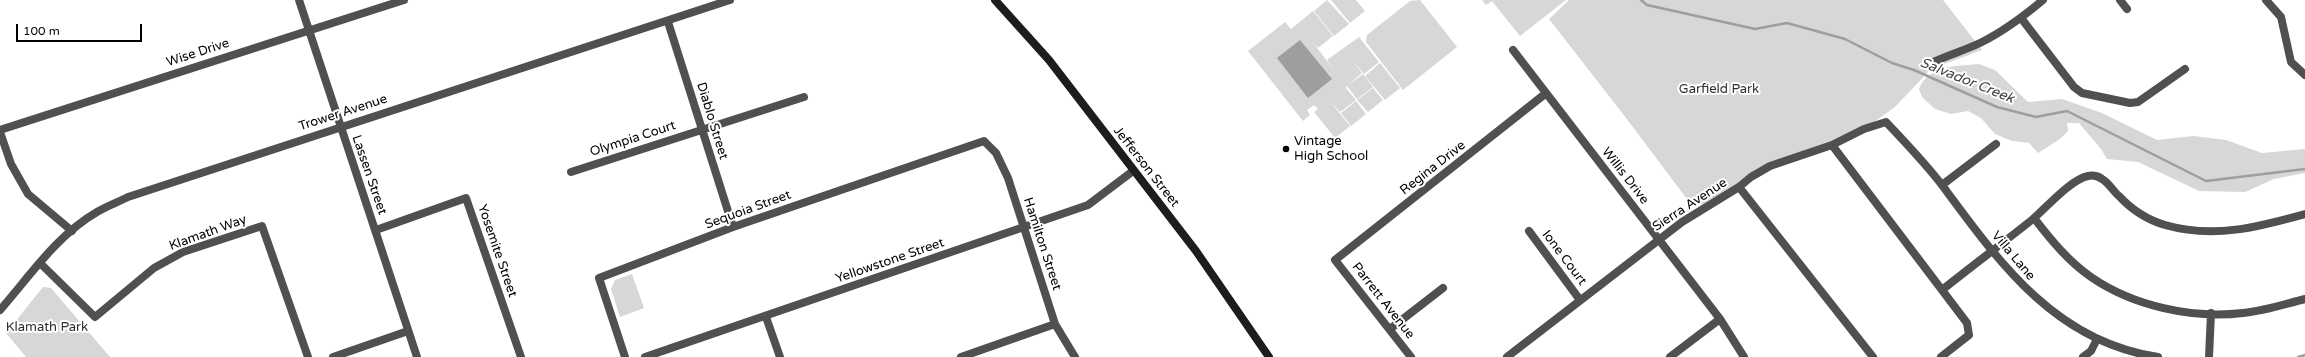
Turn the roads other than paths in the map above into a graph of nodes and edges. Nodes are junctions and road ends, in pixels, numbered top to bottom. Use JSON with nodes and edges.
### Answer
{"nodes":[{"id":1,"x":299,"y":0,"type":"edge"},
{"id":2,"x":404,"y":0,"type":"edge"},
{"id":3,"x":730,"y":0,"type":"edge"},
{"id":4,"x":995,"y":0,"type":"edge"},
{"id":5,"x":2043,"y":0,"type":"edge"},
{"id":6,"x":2120,"y":0,"type":"edge"},
{"id":7,"x":2266,"y":0,"type":"edge"},
{"id":8,"x":2127,"y":8,"type":"dead end"},
{"id":9,"x":2021,"y":18,"type":"junction"},
{"id":10,"x":668,"y":22,"type":"junction"},
{"id":11,"x":308,"y":30,"type":"junction"},
{"id":12,"x":1513,"y":50,"type":"dead end"},
{"id":13,"x":1925,"y":66,"type":"dead end"},
{"id":14,"x":2185,"y":69,"type":"dead end"},
{"id":15,"x":2305,"y":75,"type":"edge"},
{"id":16,"x":1545,"y":94,"type":"junction"},
{"id":17,"x":804,"y":97,"type":"dead end"},
{"id":18,"x":1886,"y":122,"type":"joint"},
{"id":19,"x":340,"y":126,"type":"junction"},
{"id":20,"x":702,"y":129,"type":"junction"},
{"id":21,"x":0,"y":131,"type":"edge"},
{"id":22,"x":984,"y":141,"type":"joint"},
{"id":23,"x":1996,"y":144,"type":"dead end"},
{"id":24,"x":1832,"y":145,"type":"junction"},
{"id":25,"x":1133,"y":171,"type":"junction"},
{"id":26,"x":571,"y":172,"type":"dead end"},
{"id":27,"x":1942,"y":185,"type":"junction"},
{"id":28,"x":1739,"y":187,"type":"junction"},
{"id":29,"x":2305,"y":214,"type":"edge"},
{"id":30,"x":2034,"y":218,"type":"junction"},
{"id":31,"x":733,"y":227,"type":"junction"},
{"id":32,"x":1024,"y":227,"type":"junction"},
{"id":33,"x":376,"y":230,"type":"junction"},
{"id":34,"x":72,"y":231,"type":"junction"},
{"id":35,"x":1529,"y":231,"type":"dead end"},
{"id":36,"x":1659,"y":239,"type":"junction"},
{"id":37,"x":1992,"y":251,"type":"junction"},
{"id":38,"x":1335,"y":260,"type":"joint"},
{"id":39,"x":40,"y":263,"type":"junction"},
{"id":40,"x":1443,"y":288,"type":"dead end"},
{"id":41,"x":1942,"y":290,"type":"junction"},
{"id":42,"x":2305,"y":299,"type":"edge"},
{"id":43,"x":1580,"y":300,"type":"junction"},
{"id":44,"x":0,"y":310,"type":"edge"},
{"id":45,"x":2210,"y":313,"type":"junction"},
{"id":46,"x":766,"y":317,"type":"junction"},
{"id":47,"x":1720,"y":319,"type":"junction"},
{"id":48,"x":1055,"y":324,"type":"junction"},
{"id":49,"x":1390,"y":329,"type":"junction"},
{"id":50,"x":408,"y":331,"type":"junction"},
{"id":51,"x":2097,"y":339,"type":"junction"},
{"id":52,"x":308,"y":357,"type":"edge"},
{"id":53,"x":333,"y":357,"type":"edge"},
{"id":54,"x":417,"y":357,"type":"edge"},
{"id":55,"x":521,"y":357,"type":"edge"},
{"id":56,"x":625,"y":357,"type":"edge"},
{"id":57,"x":646,"y":357,"type":"edge"},
{"id":58,"x":780,"y":357,"type":"edge"},
{"id":59,"x":961,"y":357,"type":"edge"},
{"id":60,"x":1075,"y":357,"type":"edge"},
{"id":61,"x":1269,"y":357,"type":"edge"},
{"id":62,"x":1410,"y":357,"type":"edge"},
{"id":63,"x":1507,"y":357,"type":"edge"},
{"id":64,"x":1670,"y":357,"type":"edge"},
{"id":65,"x":1744,"y":357,"type":"edge"},
{"id":66,"x":1873,"y":357,"type":"edge"},
{"id":67,"x":1941,"y":357,"type":"edge"},
{"id":68,"x":2084,"y":357,"type":"edge"},
{"id":69,"x":2158,"y":357,"type":"edge"},
{"id":70,"x":2209,"y":357,"type":"edge"}],
"edges":[{"from":1,"to":11,"type":"street","name":"Lassen Street"},
{"from":2,"to":11,"type":"street","name":"Wise Drive"},
{"from":3,"to":10,"type":"street","name":"Trower Avenue"},
{"from":4,"to":25,"type":"main road","name":"Jefferson Street"},
{"from":5,"to":9,"type":"street"},
{"from":6,"to":8,"type":"street"},
{"from":7,"to":15,"type":"street"},
{"from":9,"to":13,"type":"street"},
{"from":9,"to":14,"type":"street"},
{"from":10,"to":19,"type":"street","name":"Trower Avenue"},
{"from":10,"to":20,"type":"street","name":"Diablo Street"},
{"from":11,"to":19,"type":"street","name":"Lassen Street"},
{"from":11,"to":21,"type":"street","name":"Wise Drive"},
{"from":12,"to":16,"type":"street","name":"Willis Drive"},
{"from":16,"to":36,"type":"street","name":"Willis Drive"},
{"from":16,"to":38,"type":"street","name":"Regina Drive"},
{"from":17,"to":20,"type":"street","name":"Olympia Court"},
{"from":18,"to":24,"type":"street","name":"Sierra Avenue"},
{"from":18,"to":27,"type":"street","name":"Villa Lane"},
{"from":19,"to":33,"type":"street","name":"Lassen Street"},
{"from":19,"to":34,"type":"street","name":"Trower Avenue"},
{"from":20,"to":26,"type":"street","name":"Olympia Court"},
{"from":20,"to":31,"type":"street","name":"Diablo Street"},
{"from":21,"to":34,"type":"street"},
{"from":22,"to":31,"type":"street","name":"Sequoia Street"},
{"from":22,"to":32,"type":"street","name":"Hamilton Street"},
{"from":23,"to":27,"type":"street"},
{"from":24,"to":28,"type":"street","name":"Sierra Avenue"},
{"from":24,"to":41,"type":"street"},
{"from":25,"to":32,"type":"street","name":"Yellowstone Street"},
{"from":25,"to":61,"type":"main road","name":"Jefferson Street"},
{"from":27,"to":37,"type":"street","name":"Villa Lane"},
{"from":28,"to":36,"type":"street","name":"Sierra Avenue"},
{"from":28,"to":66,"type":"street"},
{"from":29,"to":30,"type":"street"},
{"from":30,"to":37,"type":"street"},
{"from":30,"to":45,"type":"street"},
{"from":31,"to":56,"type":"street","name":"Sequoia Street"},
{"from":32,"to":46,"type":"street","name":"Yellowstone Street"},
{"from":32,"to":48,"type":"street","name":"Hamilton Street"},
{"from":33,"to":50,"type":"street","name":"Lassen Street"},
{"from":33,"to":55,"type":"street","name":"Yosemite Street"},
{"from":34,"to":39,"type":"street","name":"Trower Avenue"},
{"from":35,"to":43,"type":"street","name":"Ione Court"},
{"from":36,"to":43,"type":"street","name":"Sierra Avenue"},
{"from":36,"to":47,"type":"street","name":"Willis Drive"},
{"from":37,"to":41,"type":"street"},
{"from":37,"to":51,"type":"street","name":"Villa Lane"},
{"from":38,"to":49,"type":"street","name":"Parrett Avenue"},
{"from":39,"to":44,"type":"street","name":"Trower Avenue"},
{"from":39,"to":52,"type":"street","name":"Klamath Way"},
{"from":40,"to":49,"type":"street"},
{"from":41,"to":67,"type":"street"},
{"from":42,"to":45,"type":"street"},
{"from":43,"to":63,"type":"street","name":"Sierra Avenue"},
{"from":45,"to":70,"type":"street"},
{"from":46,"to":57,"type":"street","name":"Yellowstone Street"},
{"from":46,"to":58,"type":"street"},
{"from":47,"to":64,"type":"street"},
{"from":47,"to":65,"type":"street","name":"Willis Drive"},
{"from":48,"to":59,"type":"street"},
{"from":48,"to":60,"type":"street","name":"Hamilton Street"},
{"from":49,"to":62,"type":"street","name":"Parrett Avenue"},
{"from":50,"to":53,"type":"street"},
{"from":50,"to":54,"type":"street","name":"Lassen Street"},
{"from":51,"to":68,"type":"street"},
{"from":51,"to":69,"type":"street","name":"Villa Lane"}]}
